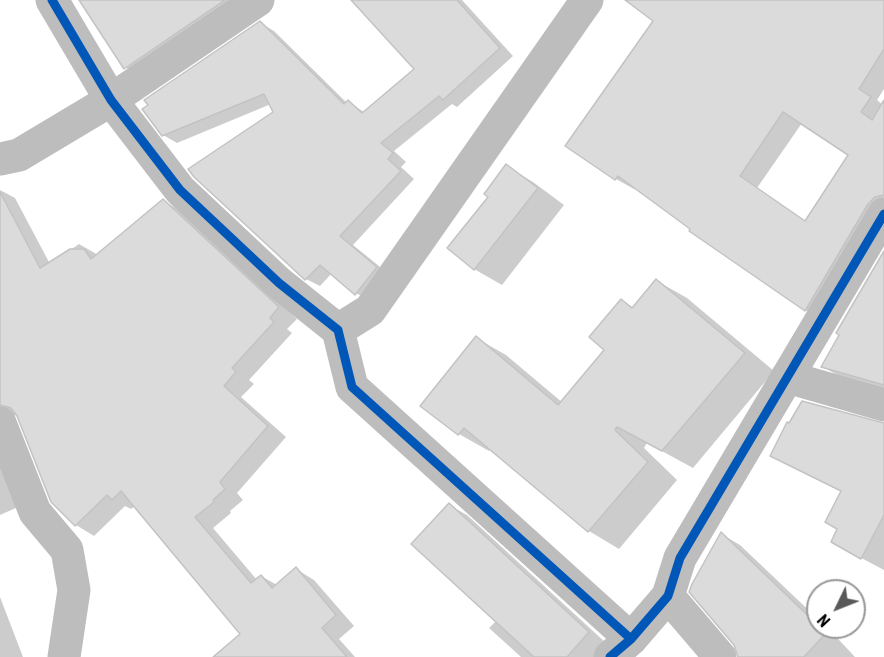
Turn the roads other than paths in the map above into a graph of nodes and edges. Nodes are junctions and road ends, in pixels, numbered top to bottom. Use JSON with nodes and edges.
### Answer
{"nodes":[{"id":1,"x":52,"y":0,"type":"edge"},
{"id":2,"x":258,"y":0,"type":"edge"},
{"id":3,"x":586,"y":0,"type":"edge"},
{"id":4,"x":111,"y":100,"type":"junction"},
{"id":5,"x":0,"y":159,"type":"edge"},
{"id":6,"x":884,"y":214,"type":"edge"},
{"id":7,"x":338,"y":330,"type":"junction"},
{"id":8,"x":787,"y":377,"type":"junction"},
{"id":9,"x":884,"y":405,"type":"edge"},
{"id":10,"x":0,"y":423,"type":"edge"},
{"id":11,"x":668,"y":596,"type":"junction"},
{"id":12,"x":621,"y":648,"type":"edge"},
{"id":13,"x":64,"y":657,"type":"edge"},
{"id":14,"x":720,"y":657,"type":"edge"}],
"edges":[{"from":1,"to":4,"type":"street"},
{"from":2,"to":4,"type":"street"},
{"from":3,"to":7,"type":"street"},
{"from":4,"to":5,"type":"street"},
{"from":4,"to":7,"type":"street"},
{"from":6,"to":8,"type":"street"},
{"from":7,"to":12,"type":"street"},
{"from":8,"to":9,"type":"street"},
{"from":8,"to":11,"type":"street"},
{"from":10,"to":13,"type":"street"},
{"from":11,"to":12,"type":"street"},
{"from":11,"to":14,"type":"street"}]}
